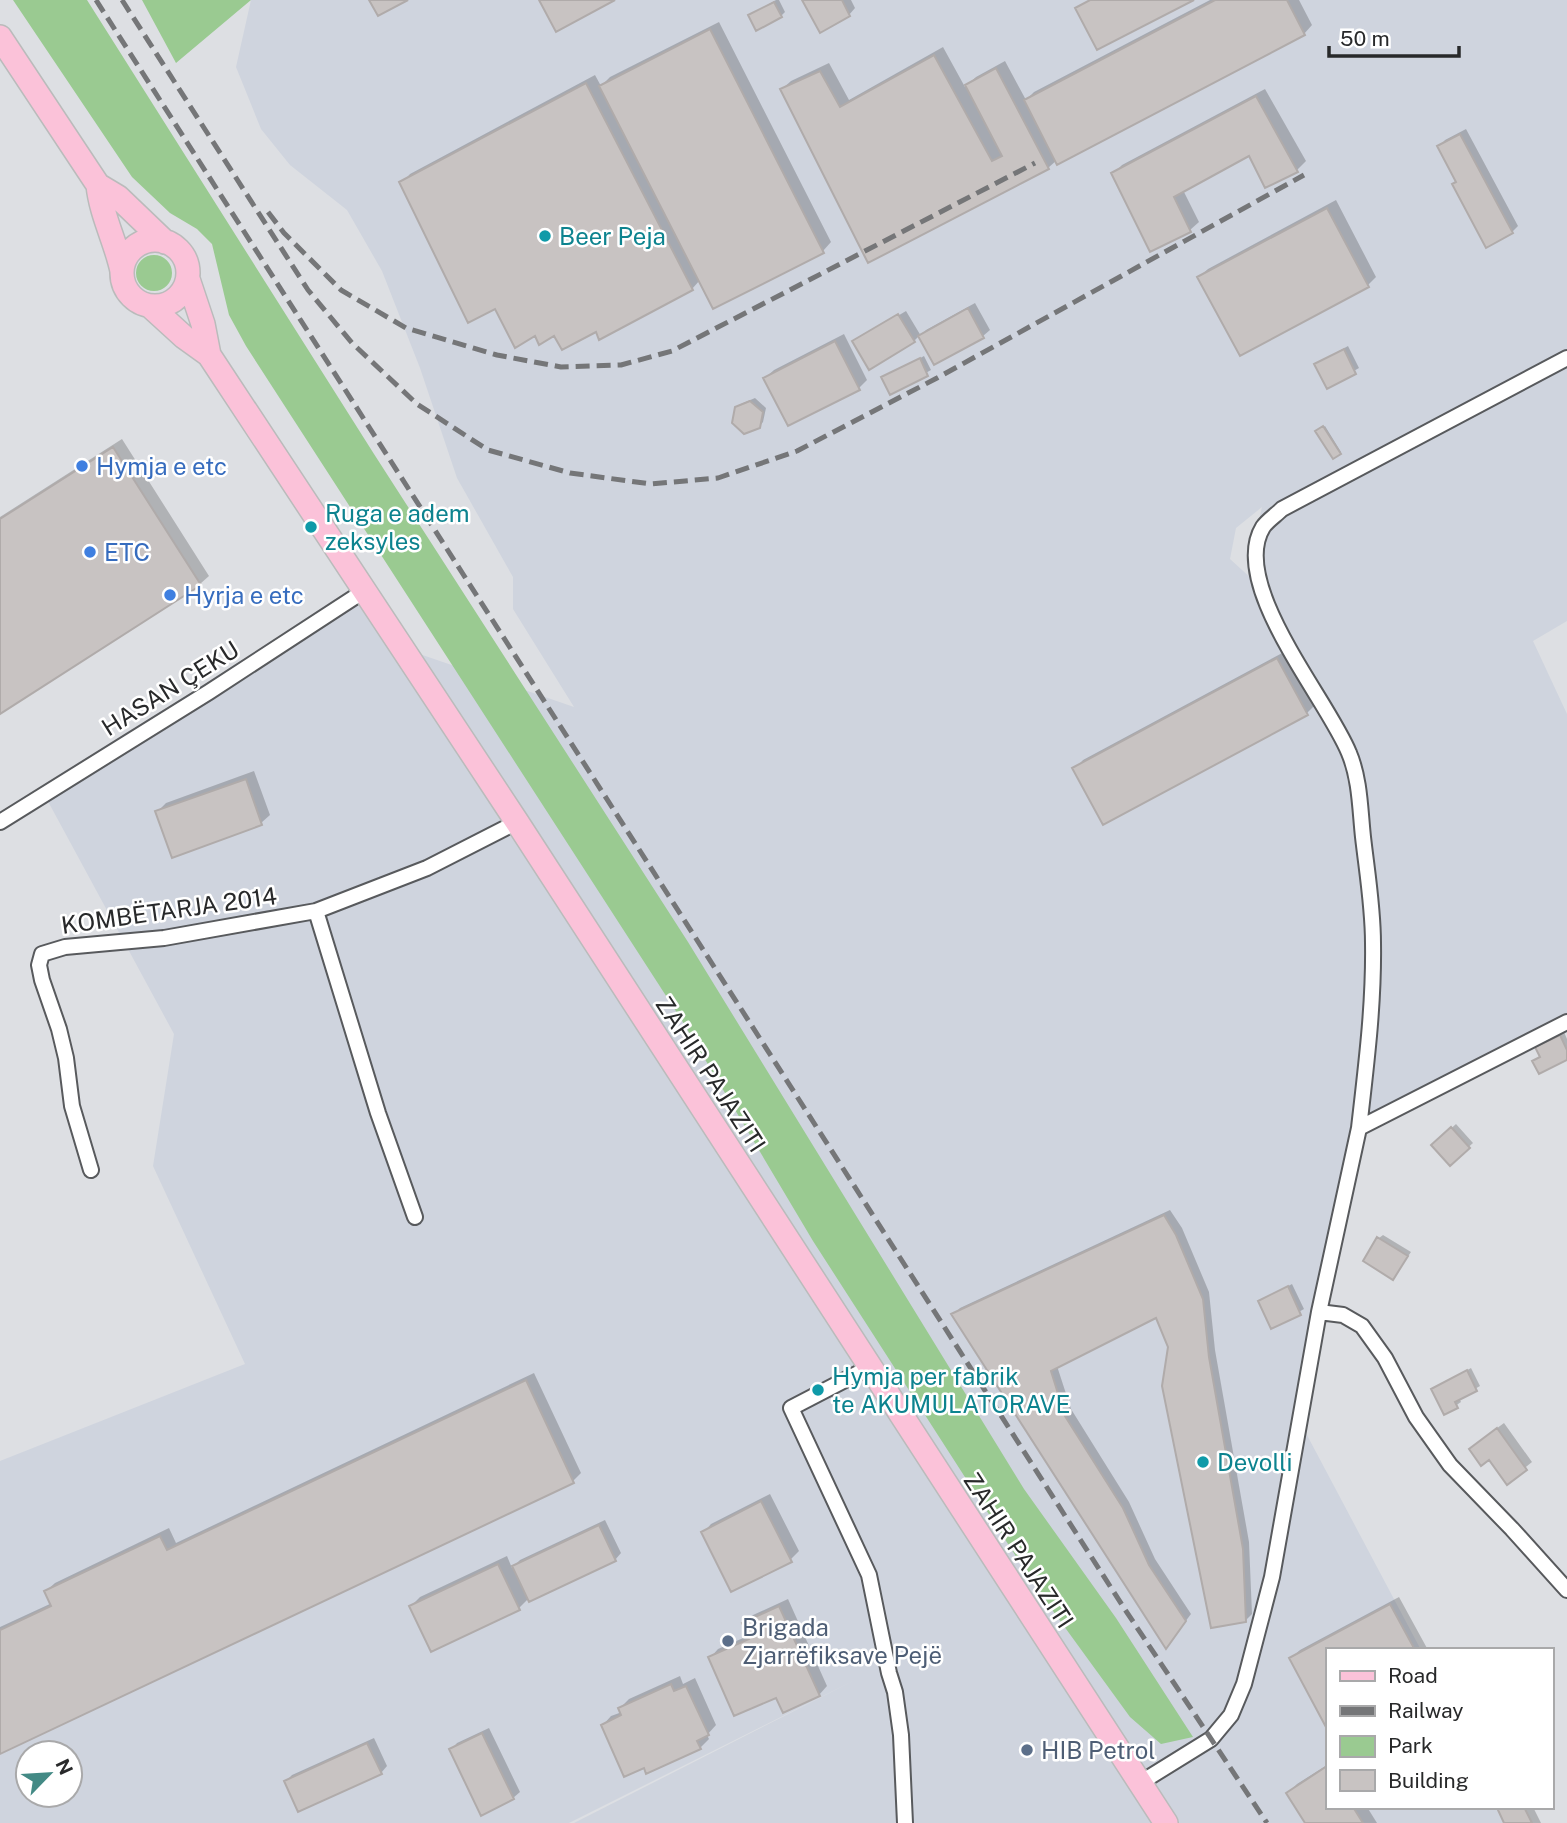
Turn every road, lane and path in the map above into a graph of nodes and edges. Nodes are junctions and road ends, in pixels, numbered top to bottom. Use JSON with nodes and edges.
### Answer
{"nodes":[{"id":1,"x":0,"y":37,"type":"edge"},
{"id":2,"x":98,"y":185,"type":"junction"},
{"id":3,"x":165,"y":242,"type":"junction"},
{"id":4,"x":122,"y":271,"type":"junction"},
{"id":5,"x":188,"y":279,"type":"junction"},
{"id":6,"x":150,"y":306,"type":"junction"},
{"id":7,"x":209,"y":355,"type":"junction"},
{"id":8,"x":1567,"y":358,"type":"edge"},
{"id":9,"x":364,"y":591,"type":"junction"},
{"id":10,"x":0,"y":822,"type":"edge"},
{"id":11,"x":517,"y":822,"type":"junction"},
{"id":12,"x":316,"y":911,"type":"junction"},
{"id":13,"x":1567,"y":1022,"type":"edge"},
{"id":14,"x":1359,"y":1128,"type":"junction"},
{"id":15,"x":91,"y":1170,"type":"dead end"},
{"id":16,"x":415,"y":1217,"type":"dead end"},
{"id":17,"x":1320,"y":1312,"type":"junction"},
{"id":18,"x":870,"y":1367,"type":"junction"},
{"id":19,"x":1567,"y":1590,"type":"edge"},
{"id":20,"x":1140,"y":1783,"type":"junction"},
{"id":21,"x":905,"y":1823,"type":"edge"},
{"id":22,"x":1166,"y":1823,"type":"edge"}],
"edges":[{"from":1,"to":2,"type":"main road"},
{"from":2,"to":3,"type":"main road"},
{"from":2,"to":4,"type":"main road"},
{"from":3,"to":4,"type":"main road"},
{"from":3,"to":5,"type":"main road"},
{"from":4,"to":6,"type":"main road"},
{"from":5,"to":6,"type":"main road"},
{"from":5,"to":7,"type":"main road","name":"ZAHIR PAJAZITI"},
{"from":6,"to":7,"type":"main road","name":"ZAHIR PAJAZITI"},
{"from":7,"to":9,"type":"main road","name":"ZAHIR PAJAZITI"},
{"from":8,"to":14,"type":"street"},
{"from":9,"to":10,"type":"street","name":"HASAN ÇEKU"},
{"from":9,"to":11,"type":"main road","name":"ZAHIR PAJAZITI"},
{"from":11,"to":12,"type":"street","name":"KOMBËTARJA 2014"},
{"from":11,"to":18,"type":"main road","name":"ZAHIR PAJAZITI"},
{"from":12,"to":15,"type":"street","name":"KOMBËTARJA 2014"},
{"from":12,"to":16,"type":"street"},
{"from":13,"to":14,"type":"street"},
{"from":14,"to":17,"type":"street"},
{"from":17,"to":19,"type":"street"},
{"from":17,"to":20,"type":"street"},
{"from":18,"to":20,"type":"main road","name":"ZAHIR PAJAZITI"},
{"from":18,"to":21,"type":"street"},
{"from":20,"to":22,"type":"main road","name":"ZAHIR PAJAZITI"}]}
